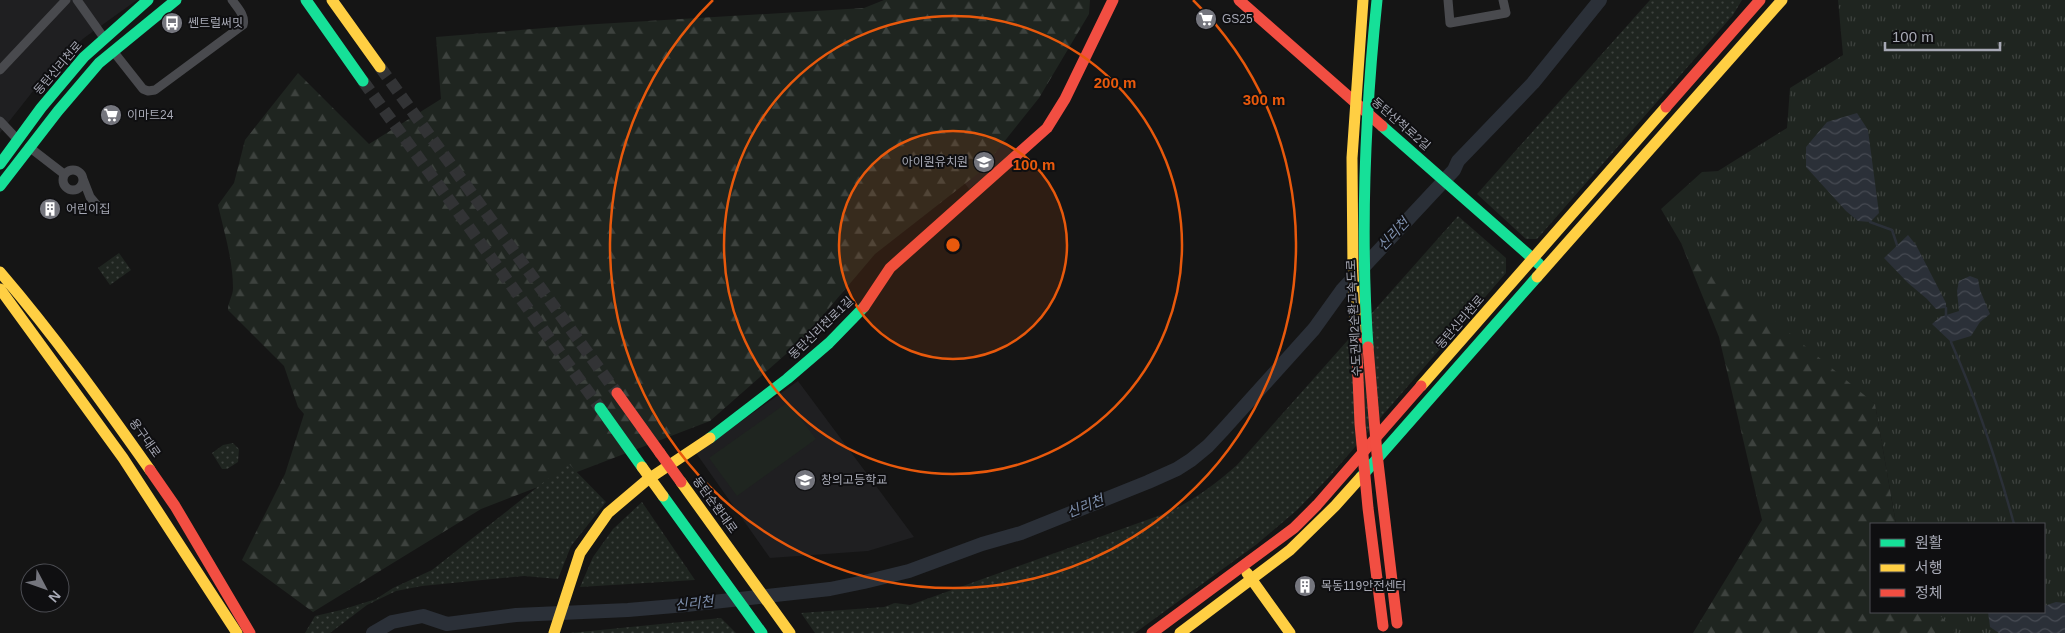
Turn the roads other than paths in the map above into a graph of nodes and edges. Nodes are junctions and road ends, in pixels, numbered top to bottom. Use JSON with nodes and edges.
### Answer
{"nodes":[{"id":1,"x":66,"y":0,"type":"edge"},
{"id":2,"x":77,"y":0,"type":"edge"},
{"id":3,"x":148,"y":0,"type":"edge"},
{"id":4,"x":176,"y":0,"type":"edge"},
{"id":5,"x":232,"y":0,"type":"edge"},
{"id":6,"x":306,"y":0,"type":"edge"},
{"id":7,"x":332,"y":0,"type":"edge"},
{"id":8,"x":1113,"y":0,"type":"edge"},
{"id":9,"x":1239,"y":0,"type":"edge"},
{"id":10,"x":1363,"y":0,"type":"edge"},
{"id":11,"x":1377,"y":0,"type":"edge"},
{"id":12,"x":1448,"y":0,"type":"edge"},
{"id":13,"x":1503,"y":0,"type":"edge"},
{"id":14,"x":1760,"y":0,"type":"edge"},
{"id":15,"x":1782,"y":0,"type":"edge"},
{"id":16,"x":104,"y":38,"type":"junction"},
{"id":17,"x":113,"y":51,"type":"junction"},
{"id":18,"x":380,"y":67,"type":"tunnel mouth"},
{"id":19,"x":0,"y":70,"type":"edge"},
{"id":20,"x":364,"y":80,"type":"tunnel mouth"},
{"id":21,"x":0,"y":120,"type":"edge"},
{"id":22,"x":18,"y":140,"type":"junction"},
{"id":23,"x":29,"y":147,"type":"junction"},
{"id":24,"x":0,"y":164,"type":"edge"},
{"id":25,"x":64,"y":174,"type":"junction"},
{"id":26,"x":83,"y":179,"type":"junction"},
{"id":27,"x":0,"y":186,"type":"edge"},
{"id":28,"x":76,"y":190,"type":"junction"},
{"id":29,"x":90,"y":197,"type":"junction"},
{"id":30,"x":100,"y":210,"type":"dead end"},
{"id":31,"x":1561,"y":228,"type":"junction"},
{"id":32,"x":1574,"y":236,"type":"junction"},
{"id":33,"x":0,"y":258,"type":"edge"},
{"id":34,"x":1533,"y":259,"type":"junction"},
{"id":35,"x":1544,"y":269,"type":"junction"},
{"id":36,"x":0,"y":272,"type":"edge"},
{"id":37,"x":15,"y":289,"type":"junction"},
{"id":38,"x":1506,"y":290,"type":"junction"},
{"id":39,"x":2,"y":292,"type":"edge"},
{"id":40,"x":1518,"y":299,"type":"junction"},
{"id":41,"x":618,"y":394,"type":"tunnel mouth"},
{"id":42,"x":600,"y":408,"type":"tunnel mouth"},
{"id":43,"x":1283,"y":537,"type":"junction"},
{"id":44,"x":1290,"y":550,"type":"junction"},
{"id":45,"x":1243,"y":567,"type":"junction"},
{"id":46,"x":1252,"y":579,"type":"junction"},
{"id":47,"x":1206,"y":594,"type":"junction"},
{"id":48,"x":1213,"y":608,"type":"junction"},
{"id":49,"x":237,"y":626,"type":"edge"},
{"id":50,"x":1398,"y":628,"type":"edge"},
{"id":51,"x":1384,"y":629,"type":"edge"},
{"id":52,"x":250,"y":633,"type":"edge"},
{"id":53,"x":554,"y":633,"type":"edge"},
{"id":54,"x":762,"y":633,"type":"edge"},
{"id":55,"x":790,"y":633,"type":"edge"},
{"id":56,"x":1152,"y":633,"type":"edge"},
{"id":57,"x":1180,"y":633,"type":"edge"},
{"id":58,"x":1290,"y":633,"type":"edge"}],
"edges":[{"from":1,"to":19,"type":"street"},
{"from":2,"to":16,"type":"street"},
{"from":3,"to":16,"type":"main road","name":"동탄신리천로"},
{"from":4,"to":17,"type":"main road"},
{"from":5,"to":17,"type":"street"},
{"from":6,"to":20,"type":"main road"},
{"from":7,"to":18,"type":"main road"},
{"from":8,"to":53,"type":"main road","name":"동탄신리천로1길"},
{"from":9,"to":34,"type":"main road","name":"동탄산척로2길"},
{"from":10,"to":51,"type":"main road","name":"수도권제2순환고속도로","bridge":true},
{"from":11,"to":50,"type":"main road","name":"수도권제2순환고속도로","bridge":true},
{"from":12,"to":13,"type":"street"},
{"from":14,"to":31,"type":"main road","name":"동탄신리천로"},
{"from":15,"to":32,"type":"main road"},
{"from":16,"to":22,"type":"main road","name":"동탄신리천로"},
{"from":17,"to":23,"type":"main road"},
{"from":21,"to":22,"type":"street"},
{"from":22,"to":23,"type":"main road"},
{"from":22,"to":24,"type":"main road","name":"동탄신리천로"},
{"from":23,"to":25,"type":"street"},
{"from":23,"to":27,"type":"main road"},
{"from":25,"to":26,"type":"street"},
{"from":25,"to":28,"type":"street"},
{"from":26,"to":28,"type":"street"},
{"from":26,"to":29,"type":"street"},
{"from":28,"to":29,"type":"street"},
{"from":29,"to":30,"type":"street"},
{"from":31,"to":32,"type":"main road"},
{"from":31,"to":34,"type":"main road","name":"동탄신리천로"},
{"from":32,"to":35,"type":"main road"},
{"from":33,"to":37,"type":"main road"},
{"from":34,"to":35,"type":"main road","name":"동탄산척로2길"},
{"from":34,"to":38,"type":"main road","name":"동탄신리천로"},
{"from":35,"to":40,"type":"main road"},
{"from":36,"to":37,"type":"main road","name":"용구대로"},
{"from":37,"to":49,"type":"main road","name":"용구대로"},
{"from":38,"to":40,"type":"main road"},
{"from":38,"to":43,"type":"main road","name":"동탄신리천로"},
{"from":39,"to":49,"type":"main road","name":"용구대로"},
{"from":40,"to":44,"type":"main road"},
{"from":41,"to":55,"type":"main road","name":"동탄순환대로","bridge":true},
{"from":42,"to":54,"type":"main road","bridge":true},
{"from":43,"to":44,"type":"main road"},
{"from":43,"to":45,"type":"main road","name":"동탄신리천로"},
{"from":44,"to":46,"type":"main road"},
{"from":45,"to":46,"type":"main road"},
{"from":45,"to":47,"type":"main road","name":"동탄신리천로"},
{"from":46,"to":48,"type":"main road"},
{"from":46,"to":58,"type":"main road"},
{"from":47,"to":48,"type":"main road"},
{"from":47,"to":56,"type":"main road","name":"동탄신리천로"},
{"from":48,"to":57,"type":"main road"},
{"from":49,"to":52,"type":"main road","name":"용구대로"}]}
